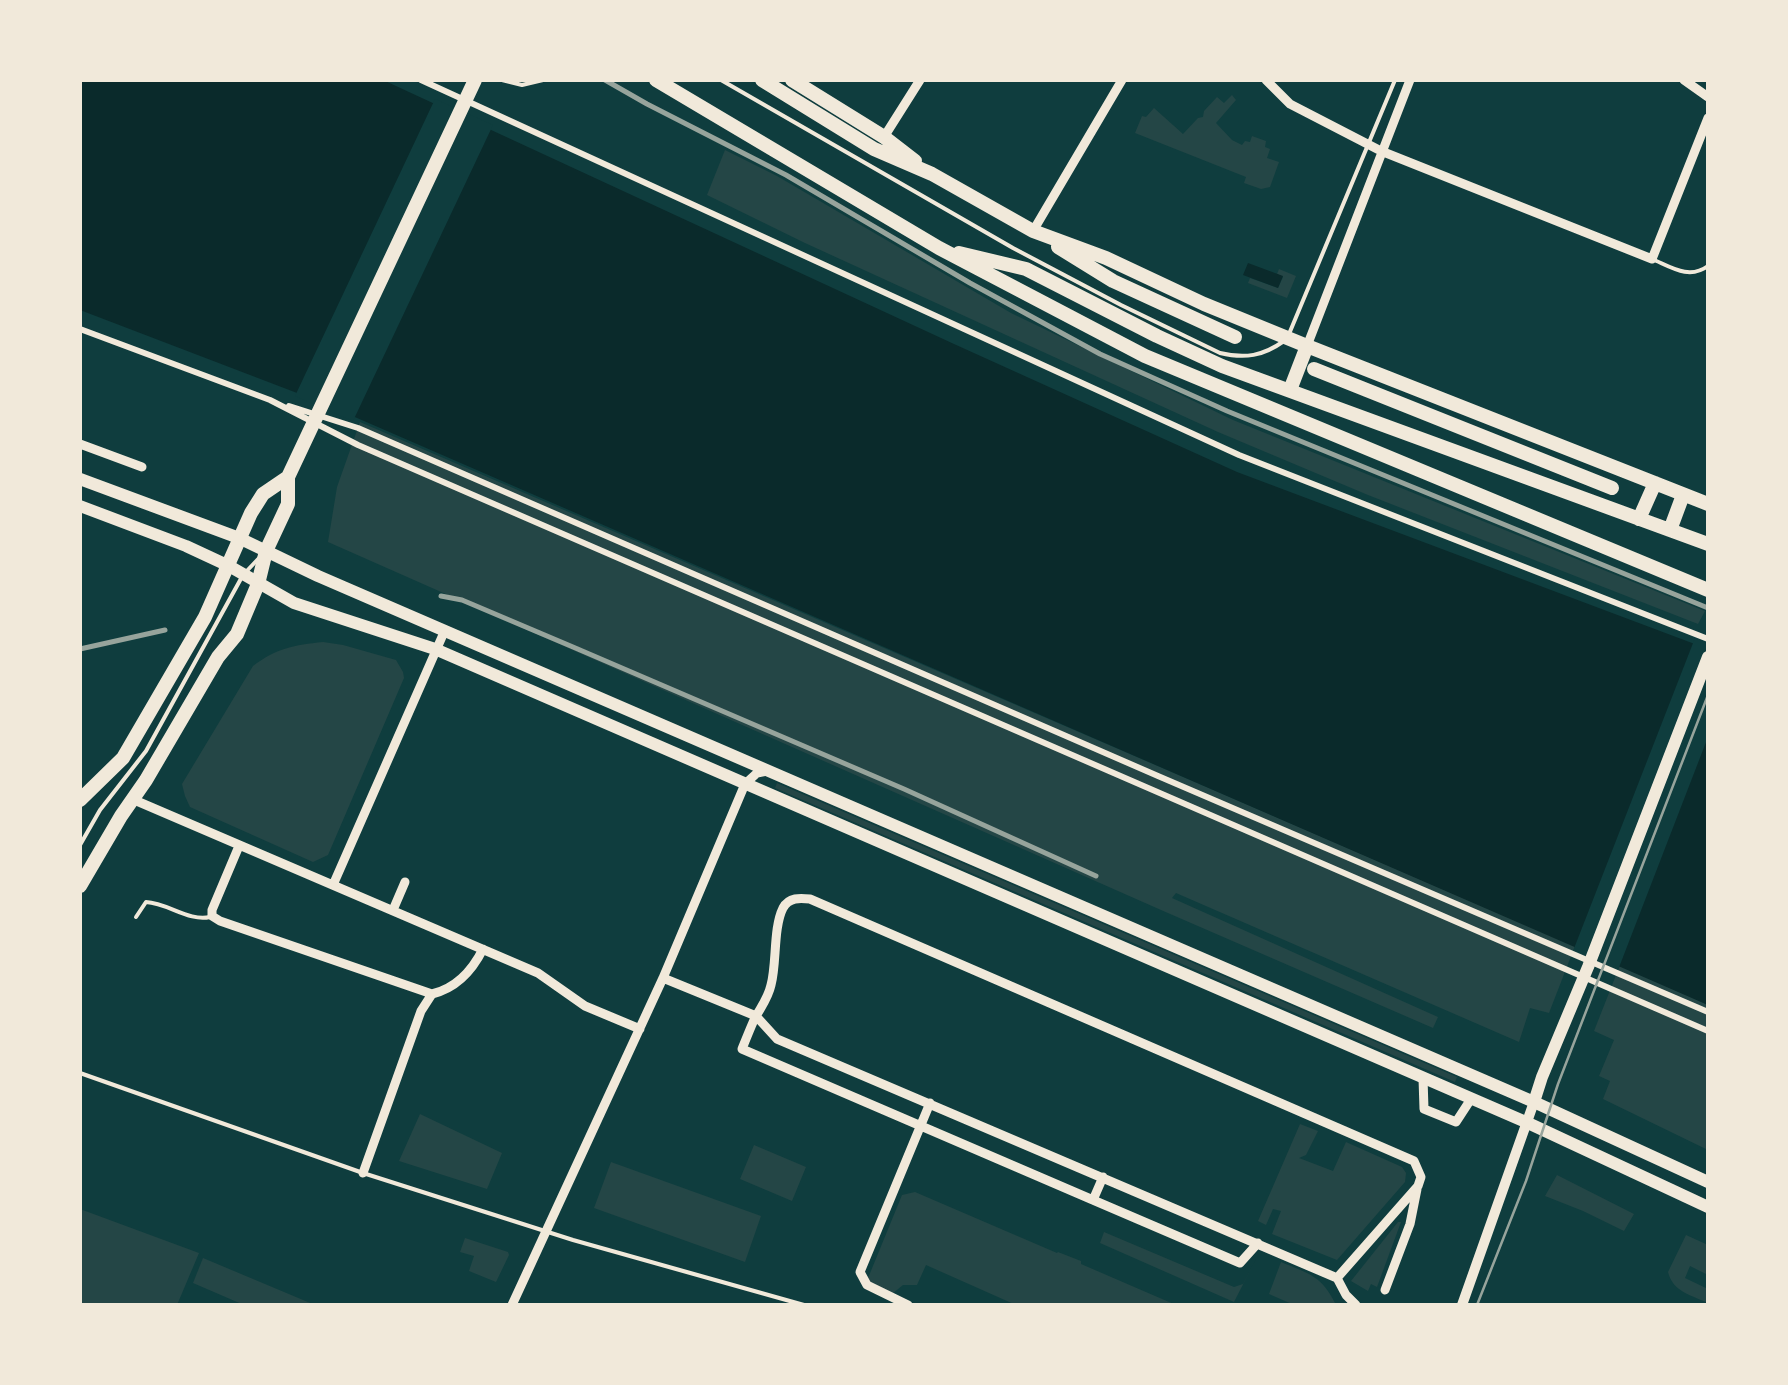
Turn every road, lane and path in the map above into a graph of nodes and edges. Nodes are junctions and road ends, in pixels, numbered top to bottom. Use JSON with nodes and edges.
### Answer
{"nodes":[{"id":1,"x":421,"y":80,"type":"edge"},
{"id":2,"x":475,"y":80,"type":"edge"},
{"id":3,"x":502,"y":80,"type":"edge"},
{"id":4,"x":543,"y":80,"type":"edge"},
{"id":5,"x":720,"y":80,"type":"edge"},
{"id":6,"x":762,"y":80,"type":"edge"},
{"id":7,"x":792,"y":80,"type":"edge"},
{"id":8,"x":920,"y":80,"type":"edge"},
{"id":9,"x":1122,"y":80,"type":"edge"},
{"id":10,"x":1266,"y":80,"type":"edge"},
{"id":11,"x":1395,"y":80,"type":"edge"},
{"id":12,"x":1410,"y":80,"type":"edge"},
{"id":13,"x":1684,"y":80,"type":"edge"},
{"id":14,"x":660,"y":82,"type":"edge"},
{"id":15,"x":1708,"y":97,"type":"edge"},
{"id":16,"x":1708,"y":118,"type":"edge"},
{"id":17,"x":884,"y":136,"type":"junction"},
{"id":18,"x":1370,"y":145,"type":"junction"},
{"id":19,"x":1382,"y":151,"type":"junction"},
{"id":20,"x":932,"y":174,"type":"junction"},
{"id":21,"x":1033,"y":230,"type":"junction"},
{"id":22,"x":939,"y":248,"type":"junction"},
{"id":23,"x":1652,"y":260,"type":"junction"},
{"id":24,"x":1708,"y":266,"type":"edge"},
{"id":25,"x":80,"y":329,"type":"edge"},
{"id":26,"x":1236,"y":337,"type":"dead end"},
{"id":27,"x":1287,"y":338,"type":"junction"},
{"id":28,"x":1306,"y":346,"type":"junction"},
{"id":29,"x":1314,"y":369,"type":"dead end"},
{"id":30,"x":1290,"y":390,"type":"junction"},
{"id":31,"x":270,"y":400,"type":"junction"},
{"id":32,"x":80,"y":444,"type":"edge"},
{"id":33,"x":142,"y":467,"type":"dead end"},
{"id":34,"x":288,"y":477,"type":"junction"},
{"id":35,"x":80,"y":480,"type":"edge"},
{"id":36,"x":1654,"y":483,"type":"junction"},
{"id":37,"x":1612,"y":488,"type":"dead end"},
{"id":38,"x":1684,"y":494,"type":"junction"},
{"id":39,"x":1708,"y":504,"type":"edge"},
{"id":40,"x":80,"y":506,"type":"edge"},
{"id":41,"x":1639,"y":519,"type":"junction"},
{"id":42,"x":1670,"y":530,"type":"junction"},
{"id":43,"x":238,"y":538,"type":"junction"},
{"id":44,"x":1708,"y":544,"type":"edge"},
{"id":45,"x":266,"y":552,"type":"junction"},
{"id":46,"x":228,"y":566,"type":"junction"},
{"id":47,"x":243,"y":576,"type":"junction"},
{"id":48,"x":258,"y":584,"type":"junction"},
{"id":49,"x":1708,"y":590,"type":"edge"},
{"id":50,"x":444,"y":630,"type":"junction"},
{"id":51,"x":1708,"y":639,"type":"edge"},
{"id":52,"x":435,"y":650,"type":"junction"},
{"id":53,"x":1708,"y":658,"type":"edge"},
{"id":54,"x":770,"y":771,"type":"junction"},
{"id":55,"x":745,"y":784,"type":"junction"},
{"id":56,"x":132,"y":798,"type":"junction"},
{"id":57,"x":80,"y":800,"type":"edge"},
{"id":58,"x":80,"y":845,"type":"edge"},
{"id":59,"x":239,"y":846,"type":"junction"},
{"id":60,"x":405,"y":882,"type":"dead end"},
{"id":61,"x":333,"y":885,"type":"junction"},
{"id":62,"x":80,"y":886,"type":"edge"},
{"id":63,"x":393,"y":910,"type":"junction"},
{"id":64,"x":212,"y":916,"type":"junction"},
{"id":65,"x":136,"y":917,"type":"dead end"},
{"id":66,"x":483,"y":948,"type":"junction"},
{"id":67,"x":663,"y":978,"type":"junction"},
{"id":68,"x":432,"y":994,"type":"junction"},
{"id":69,"x":1708,"y":1012,"type":"edge"},
{"id":70,"x":756,"y":1016,"type":"junction"},
{"id":71,"x":640,"y":1029,"type":"junction"},
{"id":72,"x":1708,"y":1032,"type":"edge"},
{"id":73,"x":80,"y":1074,"type":"edge"},
{"id":74,"x":1424,"y":1078,"type":"junction"},
{"id":75,"x":1471,"y":1098,"type":"junction"},
{"id":76,"x":1534,"y":1102,"type":"junction"},
{"id":77,"x":930,"y":1103,"type":"junction"},
{"id":78,"x":1528,"y":1123,"type":"junction"},
{"id":79,"x":920,"y":1126,"type":"junction"},
{"id":80,"x":363,"y":1173,"type":"junction"},
{"id":81,"x":1103,"y":1177,"type":"junction"},
{"id":82,"x":1708,"y":1182,"type":"edge"},
{"id":83,"x":1418,"y":1186,"type":"junction"},
{"id":84,"x":1093,"y":1200,"type":"junction"},
{"id":85,"x":1708,"y":1207,"type":"edge"},
{"id":86,"x":546,"y":1231,"type":"junction"},
{"id":87,"x":1258,"y":1243,"type":"junction"},
{"id":88,"x":1337,"y":1278,"type":"junction"},
{"id":89,"x":1384,"y":1290,"type":"dead end"},
{"id":90,"x":512,"y":1305,"type":"edge"},
{"id":91,"x":804,"y":1305,"type":"edge"},
{"id":92,"x":908,"y":1305,"type":"edge"},
{"id":93,"x":1356,"y":1305,"type":"edge"},
{"id":94,"x":1462,"y":1305,"type":"edge"}],
"edges":[{"from":1,"to":51,"type":"street"},
{"from":2,"to":34,"type":"main road"},
{"from":3,"to":4,"type":"lane"},
{"from":5,"to":27,"type":"lane"},
{"from":6,"to":20,"type":"main road"},
{"from":7,"to":17,"type":"main road"},
{"from":8,"to":17,"type":"street"},
{"from":9,"to":21,"type":"street"},
{"from":10,"to":18,"type":"street"},
{"from":11,"to":18,"type":"lane"},
{"from":12,"to":19,"type":"street"},
{"from":13,"to":15,"type":"street"},
{"from":14,"to":22,"type":"main road"},
{"from":16,"to":23,"type":"street"},
{"from":17,"to":20,"type":"main road"},
{"from":18,"to":19,"type":"street"},
{"from":18,"to":27,"type":"lane"},
{"from":19,"to":23,"type":"street"},
{"from":19,"to":28,"type":"street"},
{"from":20,"to":21,"type":"main road"},
{"from":21,"to":26,"type":"main road"},
{"from":21,"to":27,"type":"main road"},
{"from":22,"to":30,"type":"main road"},
{"from":22,"to":49,"type":"main road"},
{"from":23,"to":24,"type":"lane"},
{"from":25,"to":31,"type":"street"},
{"from":27,"to":28,"type":"main road"},
{"from":28,"to":30,"type":"main road"},
{"from":28,"to":36,"type":"main road"},
{"from":29,"to":37,"type":"main road"},
{"from":30,"to":41,"type":"main road"},
{"from":31,"to":69,"type":"street"},
{"from":31,"to":72,"type":"street"},
{"from":32,"to":33,"type":"street"},
{"from":34,"to":43,"type":"main road"},
{"from":34,"to":45,"type":"main road"},
{"from":35,"to":43,"type":"main road"},
{"from":36,"to":38,"type":"main road"},
{"from":36,"to":41,"type":"main road"},
{"from":38,"to":39,"type":"main road"},
{"from":38,"to":42,"type":"main road"},
{"from":40,"to":46,"type":"main road"},
{"from":41,"to":42,"type":"main road"},
{"from":42,"to":44,"type":"main road"},
{"from":43,"to":45,"type":"main road"},
{"from":43,"to":46,"type":"main road"},
{"from":45,"to":47,"type":"lane"},
{"from":45,"to":48,"type":"main road"},
{"from":45,"to":50,"type":"main road"},
{"from":46,"to":47,"type":"main road"},
{"from":46,"to":57,"type":"main road"},
{"from":47,"to":48,"type":"main road"},
{"from":47,"to":58,"type":"lane"},
{"from":48,"to":52,"type":"main road"},
{"from":48,"to":56,"type":"main road"},
{"from":50,"to":52,"type":"street"},
{"from":50,"to":54,"type":"main road"},
{"from":52,"to":55,"type":"main road"},
{"from":52,"to":61,"type":"street"},
{"from":53,"to":76,"type":"main road"},
{"from":54,"to":55,"type":"street"},
{"from":54,"to":76,"type":"main road"},
{"from":55,"to":67,"type":"street"},
{"from":55,"to":74,"type":"main road"},
{"from":56,"to":59,"type":"street"},
{"from":56,"to":62,"type":"main road"},
{"from":59,"to":61,"type":"street"},
{"from":59,"to":64,"type":"street"},
{"from":60,"to":63,"type":"street"},
{"from":61,"to":63,"type":"street"},
{"from":63,"to":66,"type":"street"},
{"from":64,"to":65,"type":"lane"},
{"from":64,"to":68,"type":"street"},
{"from":66,"to":68,"type":"street"},
{"from":66,"to":71,"type":"street"},
{"from":67,"to":70,"type":"street"},
{"from":67,"to":71,"type":"street"},
{"from":68,"to":80,"type":"street"},
{"from":70,"to":77,"type":"street"},
{"from":70,"to":79,"type":"street"},
{"from":70,"to":83,"type":"street"},
{"from":71,"to":86,"type":"street"},
{"from":73,"to":80,"type":"lane"},
{"from":74,"to":75,"type":"main road"},
{"from":74,"to":75,"type":"street"},
{"from":75,"to":78,"type":"main road"},
{"from":76,"to":78,"type":"street"},
{"from":76,"to":82,"type":"main road"},
{"from":77,"to":79,"type":"street"},
{"from":77,"to":81,"type":"street"},
{"from":78,"to":85,"type":"main road"},
{"from":78,"to":94,"type":"street"},
{"from":79,"to":84,"type":"street"},
{"from":79,"to":92,"type":"street"},
{"from":80,"to":86,"type":"lane"},
{"from":81,"to":84,"type":"street"},
{"from":81,"to":87,"type":"street"},
{"from":83,"to":88,"type":"street"},
{"from":83,"to":89,"type":"street"},
{"from":84,"to":87,"type":"street"},
{"from":86,"to":90,"type":"street"},
{"from":86,"to":91,"type":"lane"},
{"from":87,"to":88,"type":"street"},
{"from":88,"to":93,"type":"street"}]}
